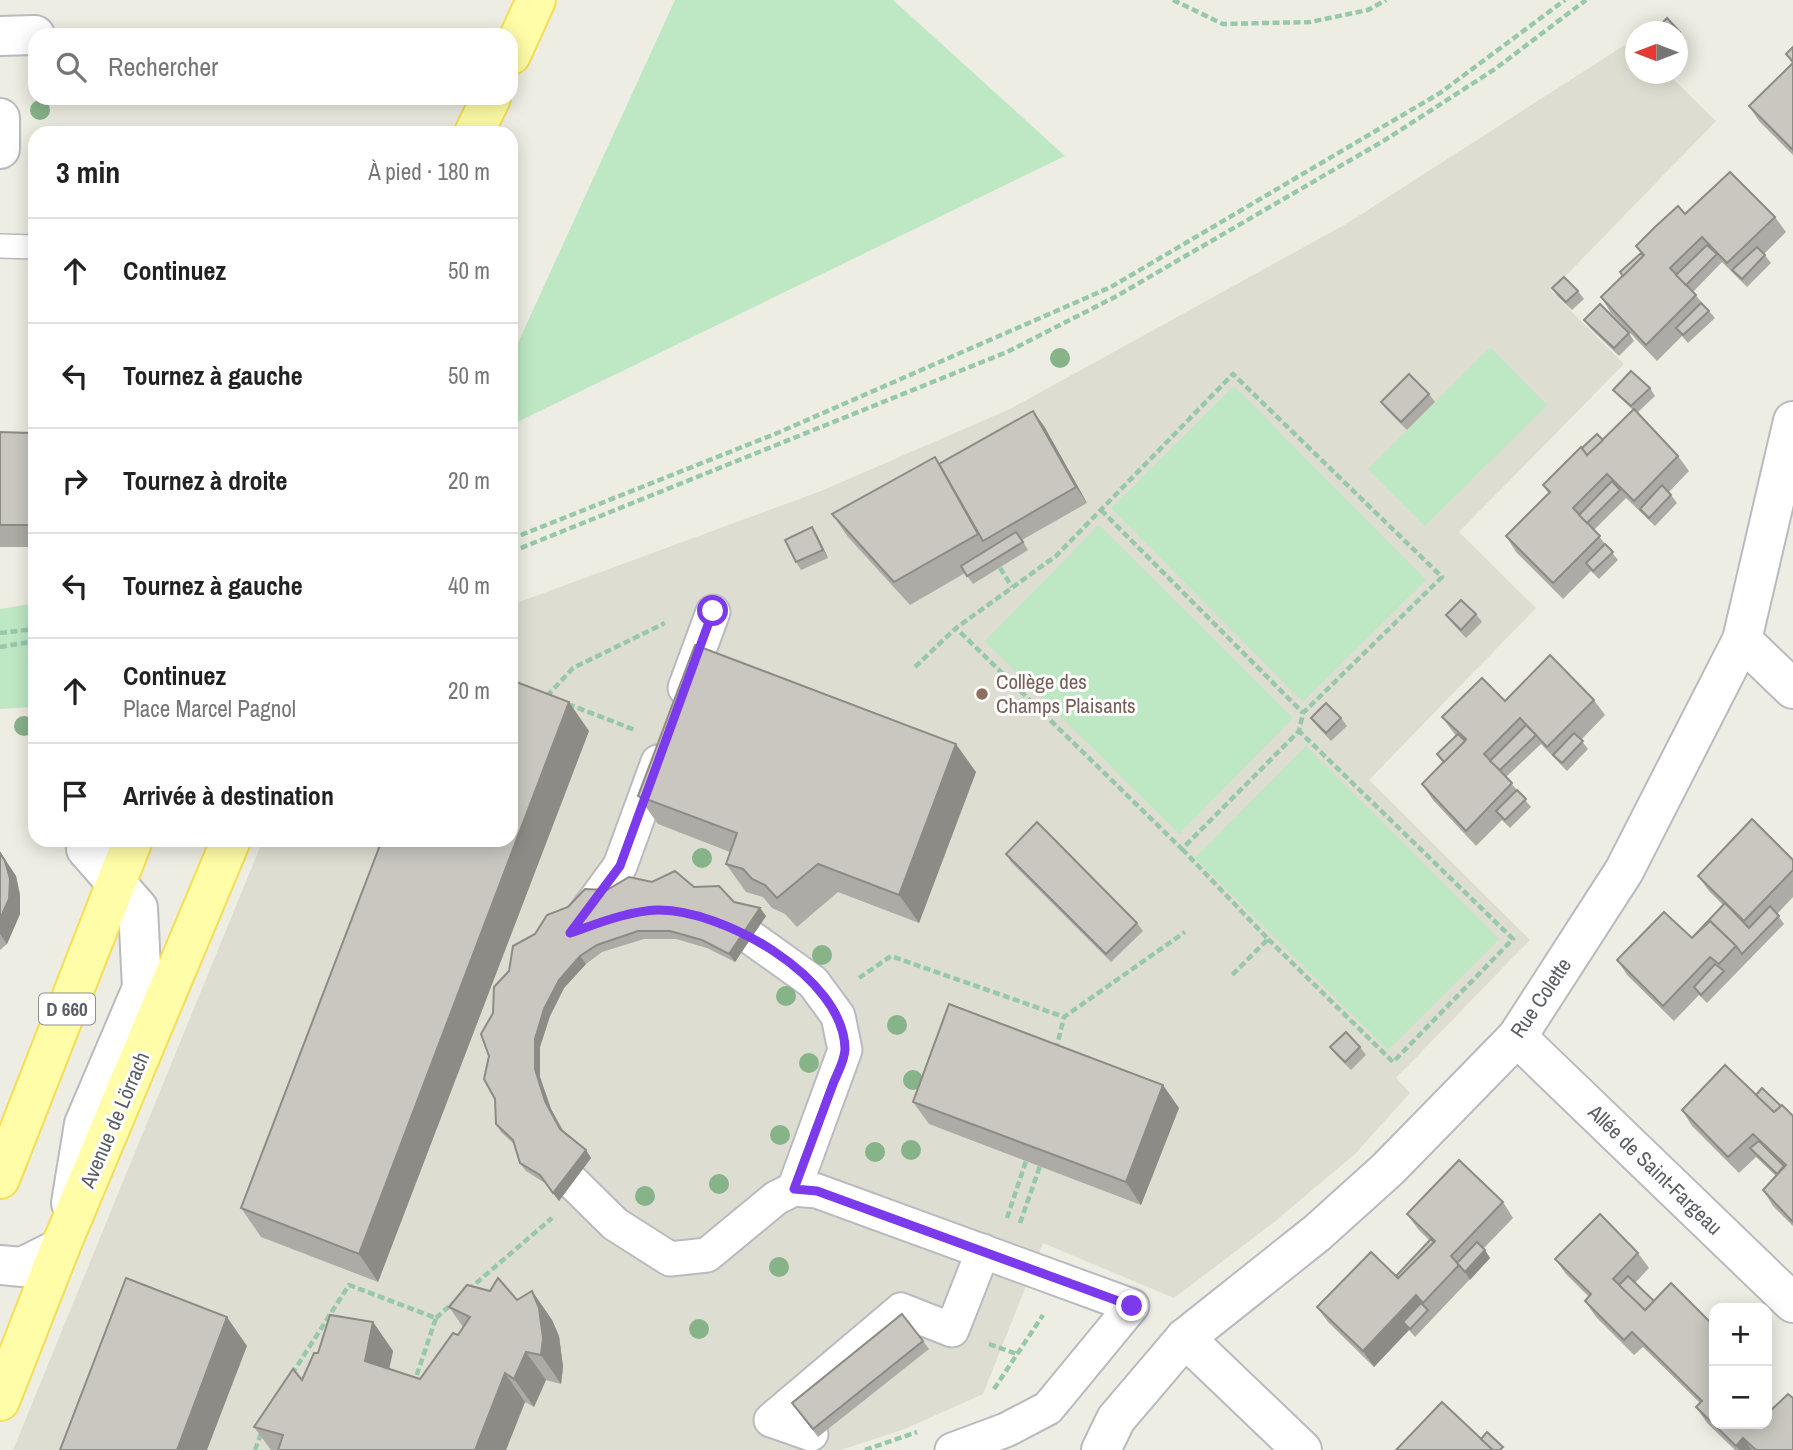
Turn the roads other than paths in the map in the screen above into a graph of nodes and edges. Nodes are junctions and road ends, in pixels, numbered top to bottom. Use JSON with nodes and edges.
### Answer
{"nodes":[{"id":1,"x":536,"y":0,"type":"edge"},
{"id":2,"x":28,"y":35,"type":"edge"},
{"id":3,"x":0,"y":36,"type":"edge"},
{"id":4,"x":518,"y":40,"type":"edge"},
{"id":5,"x":0,"y":118,"type":"edge"},
{"id":6,"x":0,"y":149,"type":"edge"},
{"id":7,"x":0,"y":246,"type":"edge"},
{"id":8,"x":28,"y":247,"type":"edge"},
{"id":9,"x":1793,"y":421,"type":"edge"},
{"id":10,"x":713,"y":611,"type":"dead end"},
{"id":11,"x":1742,"y":640,"type":"junction"},
{"id":12,"x":1793,"y":689,"type":"edge"},
{"id":13,"x":130,"y":847,"type":"edge"},
{"id":14,"x":227,"y":847,"type":"edge"},
{"id":15,"x":86,"y":849,"type":"dead end"},
{"id":16,"x":116,"y":883,"type":"junction"},
{"id":17,"x":682,"y":912,"type":"edge"},
{"id":18,"x":616,"y":917,"type":"edge"},
{"id":19,"x":1517,"y":1037,"type":"junction"},
{"id":20,"x":523,"y":1125,"type":"edge"},
{"id":21,"x":0,"y":1179,"type":"edge"},
{"id":22,"x":794,"y":1189,"type":"junction"},
{"id":23,"x":63,"y":1241,"type":"junction"},
{"id":24,"x":983,"y":1251,"type":"junction"},
{"id":25,"x":0,"y":1265,"type":"edge"},
{"id":26,"x":1793,"y":1303,"type":"edge"},
{"id":27,"x":1185,"y":1338,"type":"junction"},
{"id":28,"x":0,"y":1401,"type":"edge"},
{"id":29,"x":810,"y":1434,"type":"edge"},
{"id":30,"x":952,"y":1450,"type":"edge"},
{"id":31,"x":1101,"y":1450,"type":"edge"},
{"id":32,"x":1303,"y":1450,"type":"edge"}],
"edges":[{"from":1,"to":4,"type":"main road"},
{"from":2,"to":3,"type":"street"},
{"from":5,"to":6,"type":"street"},
{"from":7,"to":8,"type":"lane"},
{"from":9,"to":11,"type":"street","name":"Rue Colette"},
{"from":10,"to":18,"type":"street"},
{"from":11,"to":12,"type":"street"},
{"from":11,"to":19,"type":"street","name":"Rue Colette"},
{"from":13,"to":16,"type":"main road","number":"D 660"},
{"from":14,"to":23,"type":"main road","name":"Avenue de Lörrach"},
{"from":15,"to":16,"type":"street"},
{"from":16,"to":21,"type":"main road","number":"D 660"},
{"from":16,"to":23,"type":"street"},
{"from":17,"to":22,"type":"street"},
{"from":19,"to":26,"type":"street","name":"Allée de Saint-Fargeau"},
{"from":19,"to":27,"type":"street","name":"Rue Colette"},
{"from":20,"to":22,"type":"street"},
{"from":22,"to":24,"type":"street"},
{"from":23,"to":25,"type":"street"},
{"from":23,"to":28,"type":"main road","name":"Avenue de Lörrach"},
{"from":24,"to":29,"type":"street"},
{"from":24,"to":30,"type":"street"},
{"from":27,"to":31,"type":"street","name":"Rue Colette"},
{"from":27,"to":32,"type":"street"}]}
